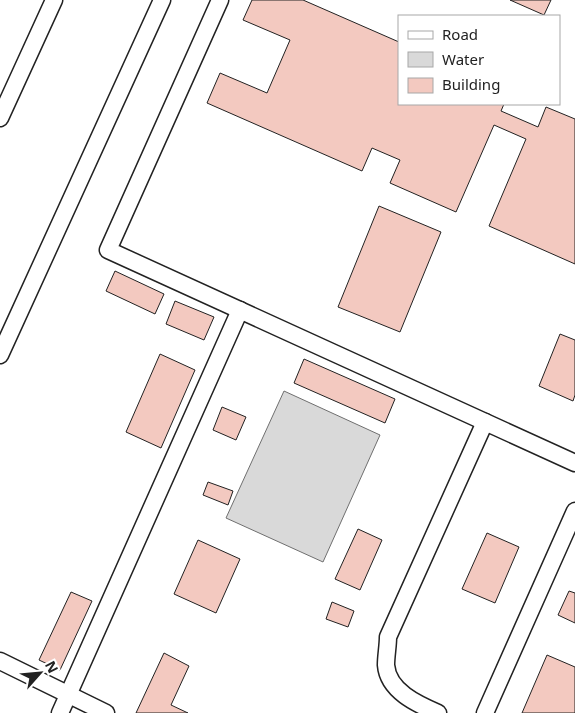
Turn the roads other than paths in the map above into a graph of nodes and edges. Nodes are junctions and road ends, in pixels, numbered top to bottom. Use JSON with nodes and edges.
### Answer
{"nodes":[{"id":1,"x":54,"y":0,"type":"edge"},
{"id":2,"x":162,"y":0,"type":"edge"},
{"id":3,"x":220,"y":0,"type":"edge"},
{"id":4,"x":0,"y":118,"type":"edge"},
{"id":5,"x":240,"y":310,"type":"junction"},
{"id":6,"x":0,"y":355,"type":"edge"},
{"id":7,"x":485,"y":422,"type":"junction"},
{"id":8,"x":575,"y":462,"type":"edge"},
{"id":9,"x":575,"y":511,"type":"edge"},
{"id":10,"x":0,"y":661,"type":"edge"},
{"id":11,"x":68,"y":695,"type":"junction"},
{"id":12,"x":60,"y":713,"type":"edge"},
{"id":13,"x":106,"y":713,"type":"edge"},
{"id":14,"x":438,"y":713,"type":"edge"},
{"id":15,"x":485,"y":713,"type":"edge"}],
"edges":[{"from":1,"to":4,"type":"street"},
{"from":2,"to":6,"type":"street"},
{"from":3,"to":5,"type":"street"},
{"from":5,"to":7,"type":"street"},
{"from":5,"to":11,"type":"street"},
{"from":7,"to":8,"type":"street"},
{"from":7,"to":14,"type":"street"},
{"from":9,"to":15,"type":"street"},
{"from":10,"to":11,"type":"street"},
{"from":11,"to":12,"type":"street"},
{"from":11,"to":13,"type":"street"}]}
